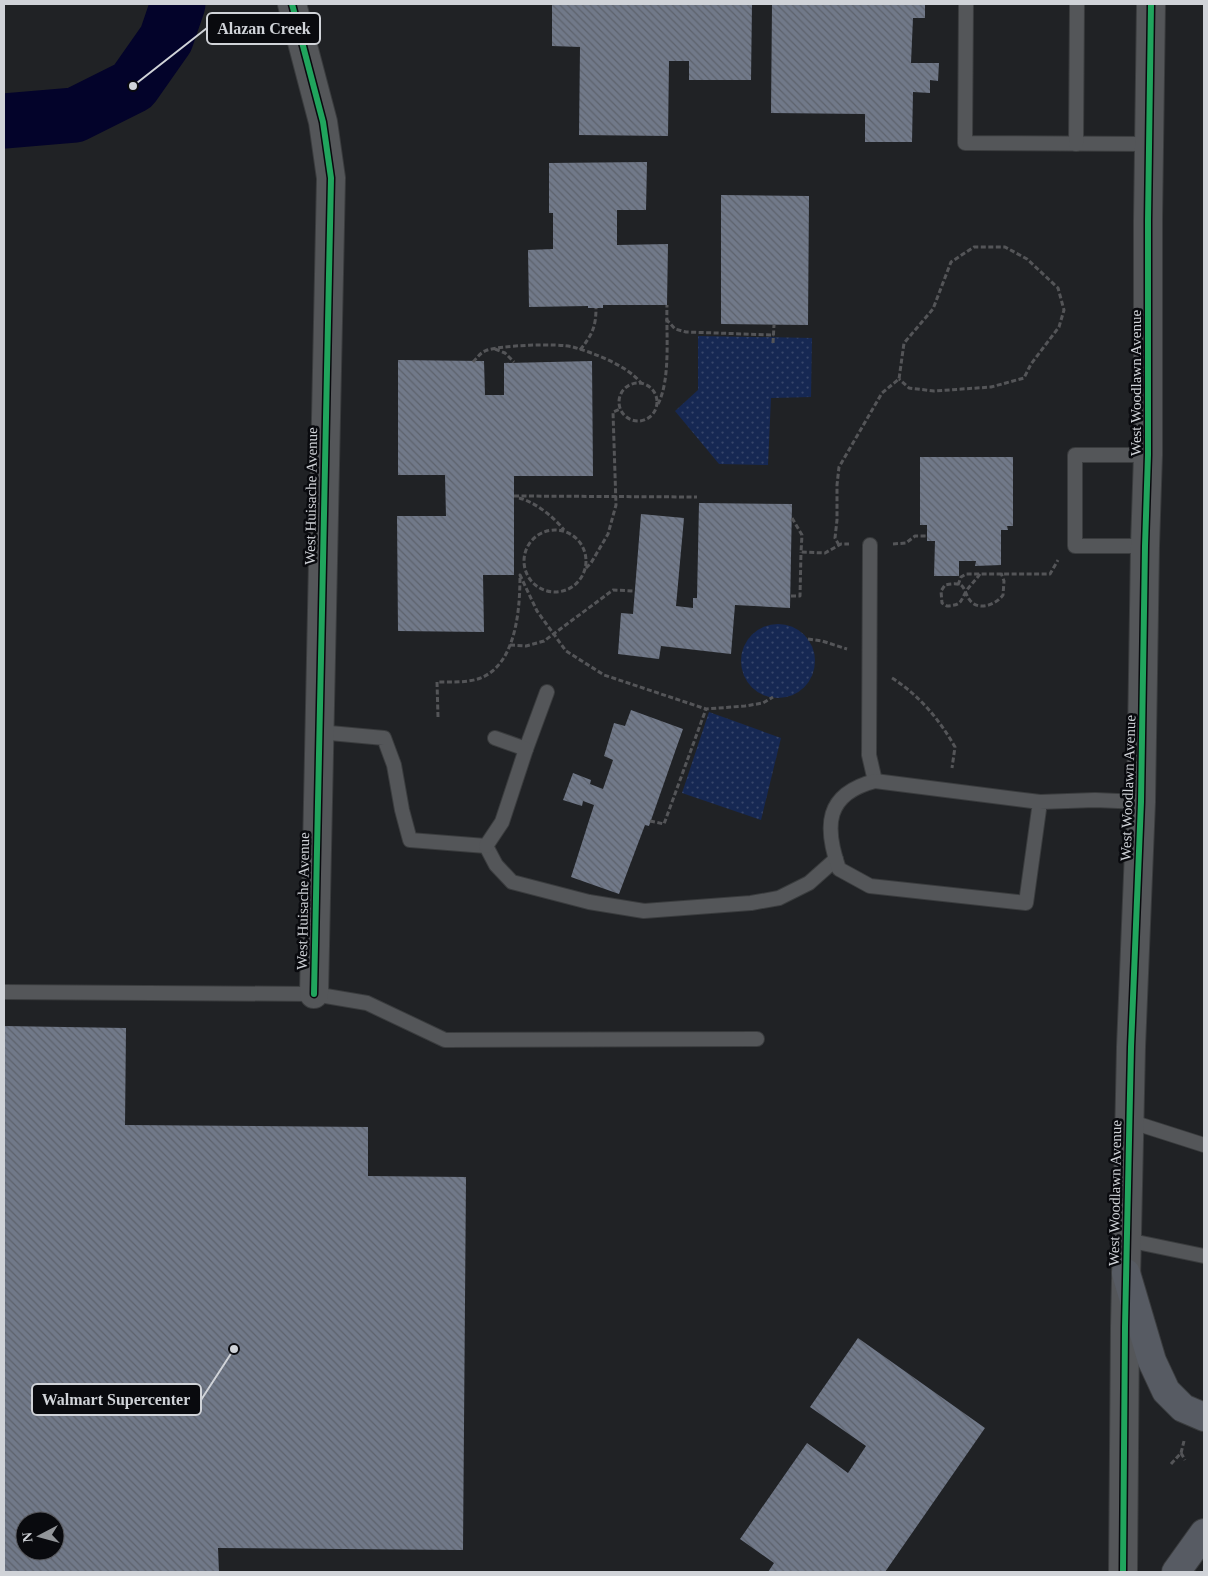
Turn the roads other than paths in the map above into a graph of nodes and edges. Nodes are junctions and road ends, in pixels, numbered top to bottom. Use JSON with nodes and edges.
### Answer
{"nodes":[{"id":1,"x":292,"y":4,"type":"edge"},
{"id":2,"x":966,"y":4,"type":"edge"},
{"id":3,"x":1077,"y":4,"type":"edge"},
{"id":4,"x":1152,"y":4,"type":"edge"},
{"id":5,"x":1076,"y":144,"type":"junction"},
{"id":6,"x":1150,"y":144,"type":"junction"},
{"id":7,"x":1148,"y":455,"type":"junction"},
{"id":8,"x":870,"y":545,"type":"dead end"},
{"id":9,"x":1145,"y":546,"type":"junction"},
{"id":10,"x":547,"y":692,"type":"dead end"},
{"id":11,"x":318,"y":732,"type":"junction"},
{"id":12,"x":495,"y":738,"type":"dead end"},
{"id":13,"x":526,"y":749,"type":"junction"},
{"id":14,"x":875,"y":781,"type":"junction"},
{"id":15,"x":1040,"y":802,"type":"junction"},
{"id":16,"x":1141,"y":802,"type":"junction"},
{"id":17,"x":486,"y":846,"type":"junction"},
{"id":18,"x":836,"y":859,"type":"junction"},
{"id":19,"x":4,"y":992,"type":"edge"},
{"id":20,"x":314,"y":994,"type":"junction"},
{"id":21,"x":756,"y":1039,"type":"dead end"},
{"id":22,"x":1129,"y":1121,"type":"junction"},
{"id":23,"x":1204,"y":1145,"type":"edge"},
{"id":24,"x":1127,"y":1240,"type":"junction"},
{"id":25,"x":1204,"y":1256,"type":"edge"},
{"id":26,"x":1126,"y":1273,"type":"junction"},
{"id":27,"x":1204,"y":1417,"type":"edge"},
{"id":28,"x":1204,"y":1533,"type":"edge"},
{"id":29,"x":1123,"y":1572,"type":"edge"},
{"id":30,"x":1176,"y":1572,"type":"edge"}],
"edges":[{"from":1,"to":11,"type":"street","name":"West Huisache Avenue"},
{"from":2,"to":5,"type":"lane"},
{"from":3,"to":5,"type":"lane"},
{"from":4,"to":6,"type":"street","name":"West Woodlawn Avenue"},
{"from":5,"to":6,"type":"lane"},
{"from":6,"to":7,"type":"street","name":"West Woodlawn Avenue"},
{"from":7,"to":9,"type":"street","name":"West Woodlawn Avenue"},
{"from":7,"to":9,"type":"lane"},
{"from":8,"to":14,"type":"lane"},
{"from":9,"to":16,"type":"street","name":"West Woodlawn Avenue"},
{"from":10,"to":13,"type":"lane"},
{"from":11,"to":17,"type":"lane"},
{"from":11,"to":20,"type":"street","name":"West Huisache Avenue"},
{"from":12,"to":13,"type":"lane"},
{"from":13,"to":17,"type":"lane"},
{"from":14,"to":15,"type":"lane"},
{"from":14,"to":18,"type":"lane"},
{"from":15,"to":16,"type":"lane"},
{"from":15,"to":18,"type":"lane"},
{"from":16,"to":22,"type":"street","name":"West Woodlawn Avenue"},
{"from":17,"to":18,"type":"lane"},
{"from":19,"to":20,"type":"lane"},
{"from":20,"to":21,"type":"lane"},
{"from":22,"to":23,"type":"lane"},
{"from":22,"to":24,"type":"street","name":"West Woodlawn Avenue"},
{"from":24,"to":25,"type":"lane"},
{"from":24,"to":26,"type":"street","name":"West Woodlawn Avenue"},
{"from":26,"to":27,"type":"main road"},
{"from":26,"to":29,"type":"street","name":"West Woodlawn Avenue"},
{"from":28,"to":30,"type":"main road"}]}
